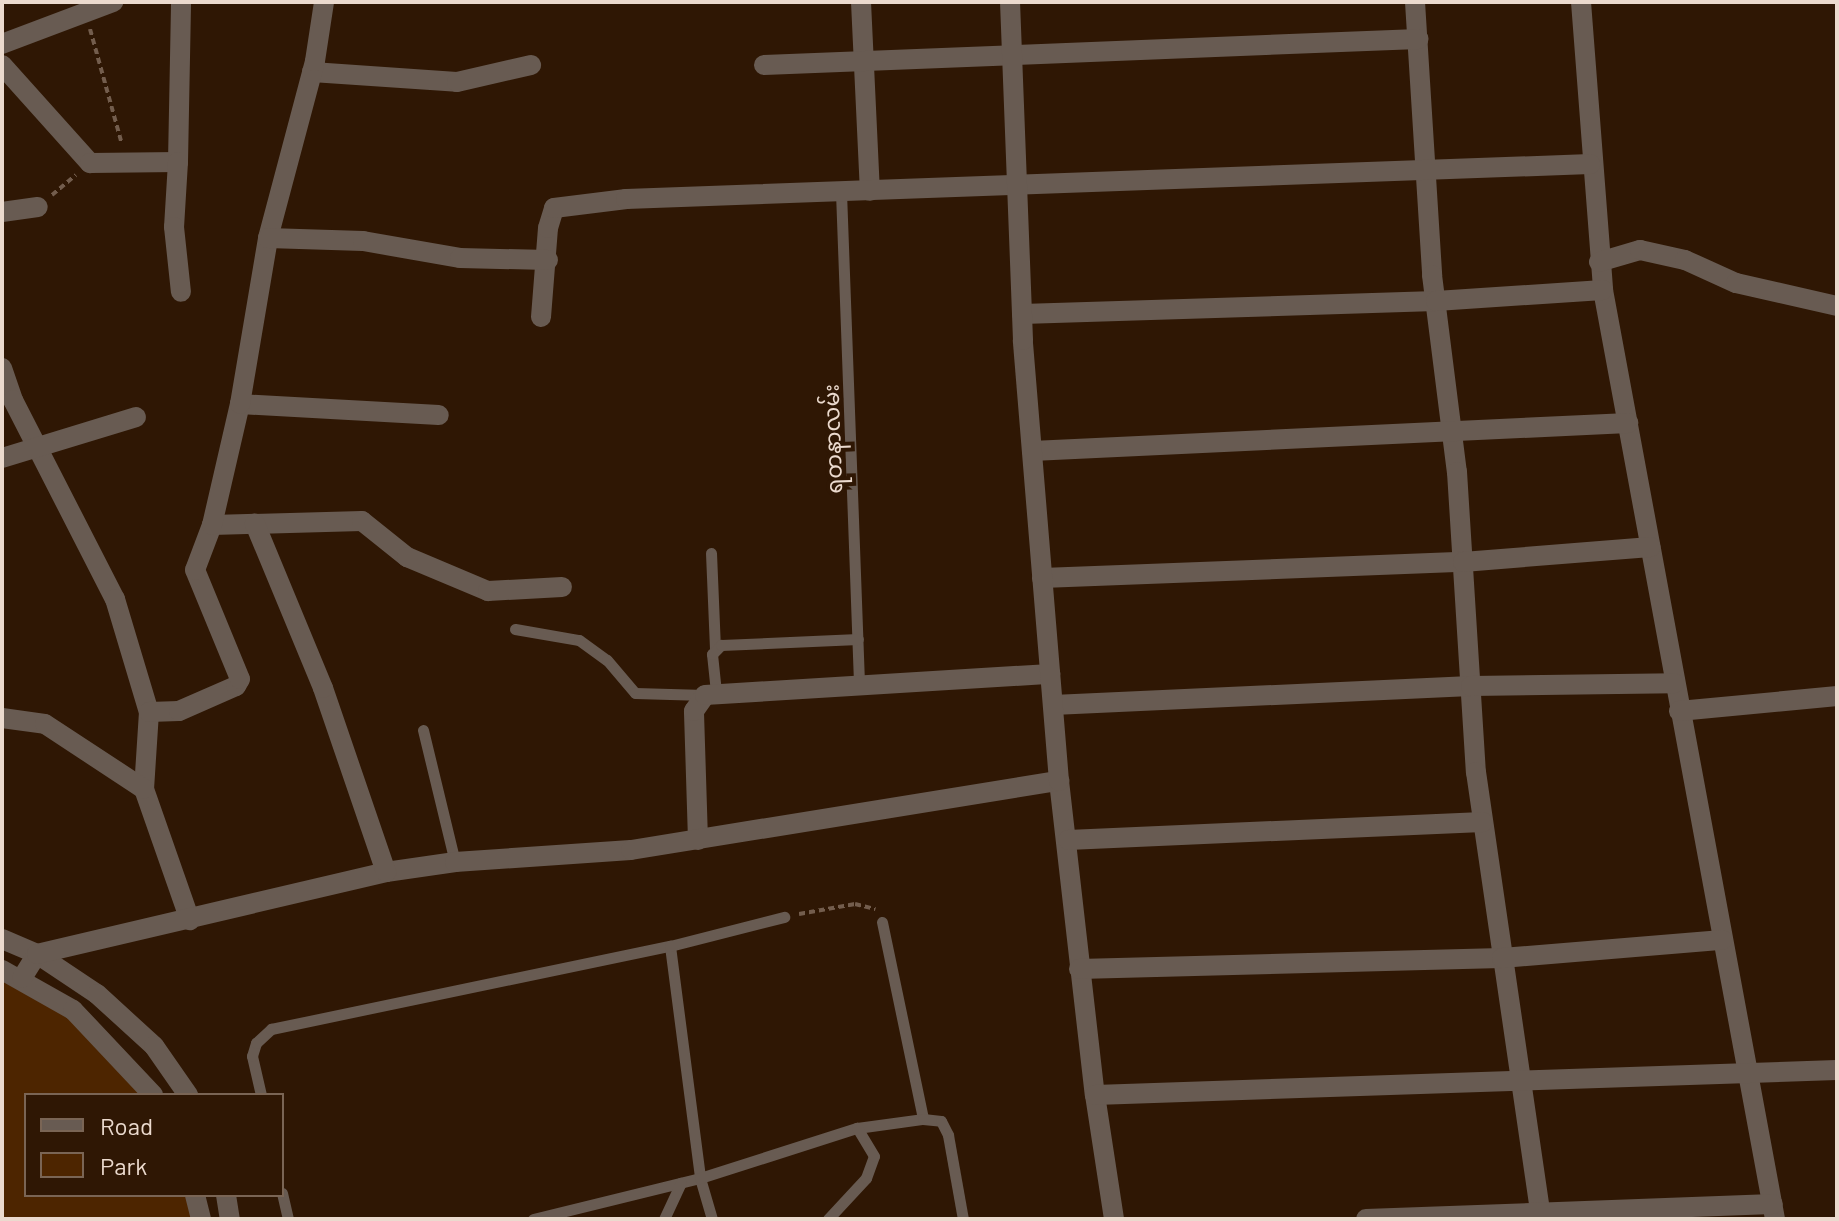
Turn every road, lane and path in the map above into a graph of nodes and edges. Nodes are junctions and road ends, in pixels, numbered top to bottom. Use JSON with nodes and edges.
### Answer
{"nodes":[{"id":1,"x":113,"y":2,"type":"edge"},
{"id":2,"x":181,"y":2,"type":"edge"},
{"id":3,"x":324,"y":2,"type":"edge"},
{"id":4,"x":861,"y":2,"type":"edge"},
{"id":5,"x":1010,"y":2,"type":"edge"},
{"id":6,"x":1415,"y":2,"type":"edge"},
{"id":7,"x":1581,"y":2,"type":"edge"},
{"id":8,"x":86,"y":12,"type":"junction"},
{"id":9,"x":1418,"y":39,"type":"junction"},
{"id":10,"x":2,"y":44,"type":"edge"},
{"id":11,"x":1012,"y":57,"type":"junction"},
{"id":12,"x":865,"y":62,"type":"junction"},
{"id":13,"x":531,"y":65,"type":"dead end"},
{"id":14,"x":764,"y":65,"type":"dead end"},
{"id":15,"x":4,"y":72,"type":"edge"},
{"id":16,"x":312,"y":72,"type":"junction"},
{"id":17,"x":178,"y":162,"type":"junction"},
{"id":18,"x":90,"y":163,"type":"junction"},
{"id":19,"x":1590,"y":164,"type":"junction"},
{"id":20,"x":128,"y":166,"type":"junction"},
{"id":21,"x":1426,"y":170,"type":"junction"},
{"id":22,"x":1019,"y":186,"type":"junction"},
{"id":23,"x":870,"y":191,"type":"junction"},
{"id":24,"x":841,"y":192,"type":"junction"},
{"id":25,"x":38,"y":207,"type":"joint"},
{"id":26,"x":2,"y":212,"type":"edge"},
{"id":27,"x":268,"y":238,"type":"junction"},
{"id":28,"x":548,"y":260,"type":"junction"},
{"id":29,"x":1599,"y":262,"type":"junction"},
{"id":30,"x":1603,"y":290,"type":"junction"},
{"id":31,"x":181,"y":292,"type":"dead end"},
{"id":32,"x":1436,"y":301,"type":"junction"},
{"id":33,"x":1837,"y":306,"type":"edge"},
{"id":34,"x":1022,"y":314,"type":"junction"},
{"id":35,"x":541,"y":317,"type":"dead end"},
{"id":36,"x":2,"y":368,"type":"edge"},
{"id":37,"x":240,"y":404,"type":"junction"},
{"id":38,"x":439,"y":415,"type":"dead end"},
{"id":39,"x":136,"y":417,"type":"dead end"},
{"id":40,"x":1628,"y":423,"type":"junction"},
{"id":41,"x":1452,"y":431,"type":"junction"},
{"id":42,"x":37,"y":448,"type":"junction"},
{"id":43,"x":1032,"y":451,"type":"junction"},
{"id":44,"x":2,"y":458,"type":"edge"},
{"id":45,"x":255,"y":524,"type":"junction"},
{"id":46,"x":212,"y":525,"type":"junction"},
{"id":47,"x":1650,"y":547,"type":"junction"},
{"id":48,"x":711,"y":553,"type":"dead end"},
{"id":49,"x":1463,"y":562,"type":"junction"},
{"id":50,"x":1042,"y":578,"type":"junction"},
{"id":51,"x":562,"y":587,"type":"dead end"},
{"id":52,"x":515,"y":629,"type":"dead end"},
{"id":53,"x":858,"y":639,"type":"junction"},
{"id":54,"x":715,"y":649,"type":"junction"},
{"id":55,"x":1050,"y":674,"type":"junction"},
{"id":56,"x":1674,"y":683,"type":"junction"},
{"id":57,"x":859,"y":684,"type":"junction"},
{"id":58,"x":1471,"y":686,"type":"junction"},
{"id":59,"x":710,"y":693,"type":"junction"},
{"id":60,"x":1837,"y":696,"type":"edge"},
{"id":61,"x":1053,"y":705,"type":"junction"},
{"id":62,"x":1679,"y":711,"type":"junction"},
{"id":63,"x":149,"y":712,"type":"junction"},
{"id":64,"x":2,"y":718,"type":"edge"},
{"id":65,"x":423,"y":730,"type":"dead end"},
{"id":66,"x":1059,"y":781,"type":"junction"},
{"id":67,"x":144,"y":789,"type":"junction"},
{"id":68,"x":1483,"y":822,"type":"junction"},
{"id":69,"x":698,"y":840,"type":"junction"},
{"id":70,"x":1068,"y":840,"type":"junction"},
{"id":71,"x":455,"y":862,"type":"junction"},
{"id":72,"x":386,"y":872,"type":"junction"},
{"id":73,"x":784,"y":917,"type":"joint"},
{"id":74,"x":190,"y":920,"type":"junction"},
{"id":75,"x":882,"y":922,"type":"joint"},
{"id":76,"x":2,"y":939,"type":"edge"},
{"id":77,"x":1722,"y":940,"type":"junction"},
{"id":78,"x":670,"y":946,"type":"junction"},
{"id":79,"x":37,"y":954,"type":"junction"},
{"id":80,"x":1502,"y":958,"type":"junction"},
{"id":81,"x":1079,"y":969,"type":"junction"},
{"id":82,"x":2,"y":970,"type":"edge"},
{"id":83,"x":22,"y":978,"type":"junction"},
{"id":84,"x":1837,"y":1070,"type":"edge"},
{"id":85,"x":1745,"y":1072,"type":"junction"},
{"id":86,"x":1518,"y":1078,"type":"junction"},
{"id":87,"x":151,"y":1093,"type":"edge"},
{"id":88,"x":187,"y":1093,"type":"edge"},
{"id":89,"x":261,"y":1093,"type":"edge"},
{"id":90,"x":1095,"y":1095,"type":"junction"},
{"id":91,"x":923,"y":1119,"type":"junction"},
{"id":92,"x":857,"y":1128,"type":"junction"},
{"id":93,"x":700,"y":1178,"type":"junction"},
{"id":94,"x":681,"y":1183,"type":"junction"},
{"id":95,"x":196,"y":1197,"type":"edge"},
{"id":96,"x":226,"y":1197,"type":"edge"},
{"id":97,"x":283,"y":1197,"type":"edge"},
{"id":98,"x":1774,"y":1212,"type":"edge"},
{"id":99,"x":1541,"y":1217,"type":"edge"},
{"id":100,"x":201,"y":1219,"type":"edge"},
{"id":101,"x":230,"y":1219,"type":"edge"},
{"id":102,"x":288,"y":1219,"type":"edge"},
{"id":103,"x":533,"y":1219,"type":"edge"},
{"id":104,"x":664,"y":1219,"type":"edge"},
{"id":105,"x":712,"y":1219,"type":"edge"},
{"id":106,"x":828,"y":1219,"type":"edge"},
{"id":107,"x":963,"y":1219,"type":"edge"},
{"id":108,"x":1114,"y":1219,"type":"edge"},
{"id":109,"x":1366,"y":1219,"type":"edge"}],
"edges":[{"from":1,"to":8,"type":"street"},
{"from":2,"to":17,"type":"street"},
{"from":3,"to":16,"type":"street"},
{"from":4,"to":12,"type":"street"},
{"from":5,"to":11,"type":"street"},
{"from":6,"to":9,"type":"street"},
{"from":7,"to":19,"type":"street"},
{"from":8,"to":10,"type":"street"},
{"from":8,"to":20,"type":"path"},
{"from":9,"to":11,"type":"street"},
{"from":9,"to":21,"type":"street"},
{"from":11,"to":12,"type":"street"},
{"from":11,"to":22,"type":"street"},
{"from":12,"to":14,"type":"street"},
{"from":12,"to":23,"type":"street"},
{"from":13,"to":16,"type":"street"},
{"from":15,"to":18,"type":"street"},
{"from":16,"to":27,"type":"street"},
{"from":17,"to":20,"type":"street"},
{"from":17,"to":31,"type":"street"},
{"from":18,"to":20,"type":"street"},
{"from":18,"to":25,"type":"path"},
{"from":19,"to":21,"type":"street"},
{"from":19,"to":29,"type":"street"},
{"from":21,"to":22,"type":"street"},
{"from":21,"to":32,"type":"street"},
{"from":22,"to":23,"type":"street"},
{"from":22,"to":34,"type":"street"},
{"from":23,"to":24,"type":"street"},
{"from":24,"to":28,"type":"street"},
{"from":24,"to":53,"type":"lane","name":"ရတနာလမ်း"},
{"from":25,"to":26,"type":"street"},
{"from":27,"to":28,"type":"street"},
{"from":27,"to":37,"type":"street"},
{"from":28,"to":35,"type":"street"},
{"from":29,"to":30,"type":"street"},
{"from":29,"to":33,"type":"street"},
{"from":30,"to":32,"type":"street"},
{"from":30,"to":40,"type":"street"},
{"from":32,"to":34,"type":"street"},
{"from":32,"to":41,"type":"street"},
{"from":34,"to":43,"type":"street"},
{"from":36,"to":42,"type":"street"},
{"from":37,"to":38,"type":"street"},
{"from":37,"to":46,"type":"street"},
{"from":39,"to":42,"type":"street"},
{"from":40,"to":41,"type":"street"},
{"from":40,"to":47,"type":"street"},
{"from":41,"to":43,"type":"street"},
{"from":41,"to":49,"type":"street"},
{"from":42,"to":44,"type":"street"},
{"from":42,"to":63,"type":"street"},
{"from":43,"to":50,"type":"street"},
{"from":45,"to":46,"type":"street"},
{"from":45,"to":51,"type":"street"},
{"from":45,"to":72,"type":"street"},
{"from":46,"to":63,"type":"street"},
{"from":47,"to":49,"type":"street"},
{"from":47,"to":56,"type":"street"},
{"from":48,"to":54,"type":"lane"},
{"from":49,"to":50,"type":"street"},
{"from":49,"to":58,"type":"street"},
{"from":50,"to":55,"type":"street"},
{"from":52,"to":59,"type":"lane"},
{"from":53,"to":54,"type":"lane"},
{"from":53,"to":57,"type":"lane","name":"ရတနာလမ်း"},
{"from":54,"to":59,"type":"lane"},
{"from":55,"to":57,"type":"street"},
{"from":55,"to":61,"type":"street"},
{"from":56,"to":58,"type":"street"},
{"from":56,"to":62,"type":"street"},
{"from":57,"to":59,"type":"street"},
{"from":58,"to":61,"type":"street"},
{"from":58,"to":68,"type":"street"},
{"from":59,"to":69,"type":"street"},
{"from":60,"to":62,"type":"street"},
{"from":61,"to":66,"type":"street"},
{"from":62,"to":77,"type":"street"},
{"from":63,"to":67,"type":"street"},
{"from":64,"to":67,"type":"street"},
{"from":65,"to":71,"type":"lane"},
{"from":66,"to":69,"type":"street"},
{"from":66,"to":70,"type":"street"},
{"from":67,"to":74,"type":"street"},
{"from":68,"to":70,"type":"street"},
{"from":68,"to":80,"type":"street"},
{"from":69,"to":71,"type":"street"},
{"from":70,"to":81,"type":"street"},
{"from":71,"to":72,"type":"street"},
{"from":72,"to":74,"type":"street"},
{"from":73,"to":75,"type":"path"},
{"from":73,"to":78,"type":"lane"},
{"from":74,"to":79,"type":"street"},
{"from":75,"to":91,"type":"lane"},
{"from":76,"to":79,"type":"street"},
{"from":77,"to":80,"type":"street"},
{"from":77,"to":85,"type":"street"},
{"from":78,"to":89,"type":"lane"},
{"from":78,"to":93,"type":"lane"},
{"from":79,"to":83,"type":"street"},
{"from":79,"to":88,"type":"street"},
{"from":80,"to":81,"type":"street"},
{"from":80,"to":86,"type":"street"},
{"from":81,"to":90,"type":"street"},
{"from":82,"to":83,"type":"street"},
{"from":83,"to":87,"type":"street"},
{"from":84,"to":85,"type":"street"},
{"from":85,"to":86,"type":"street"},
{"from":85,"to":98,"type":"street"},
{"from":86,"to":90,"type":"street"},
{"from":86,"to":99,"type":"street"},
{"from":90,"to":108,"type":"street"},
{"from":91,"to":92,"type":"lane"},
{"from":91,"to":107,"type":"lane"},
{"from":92,"to":93,"type":"lane"},
{"from":92,"to":106,"type":"lane"},
{"from":93,"to":94,"type":"lane"},
{"from":93,"to":105,"type":"lane"},
{"from":94,"to":103,"type":"lane"},
{"from":94,"to":104,"type":"lane"},
{"from":95,"to":100,"type":"street"},
{"from":96,"to":101,"type":"street"},
{"from":97,"to":102,"type":"lane"},
{"from":98,"to":99,"type":"street"},
{"from":99,"to":109,"type":"street"}]}
